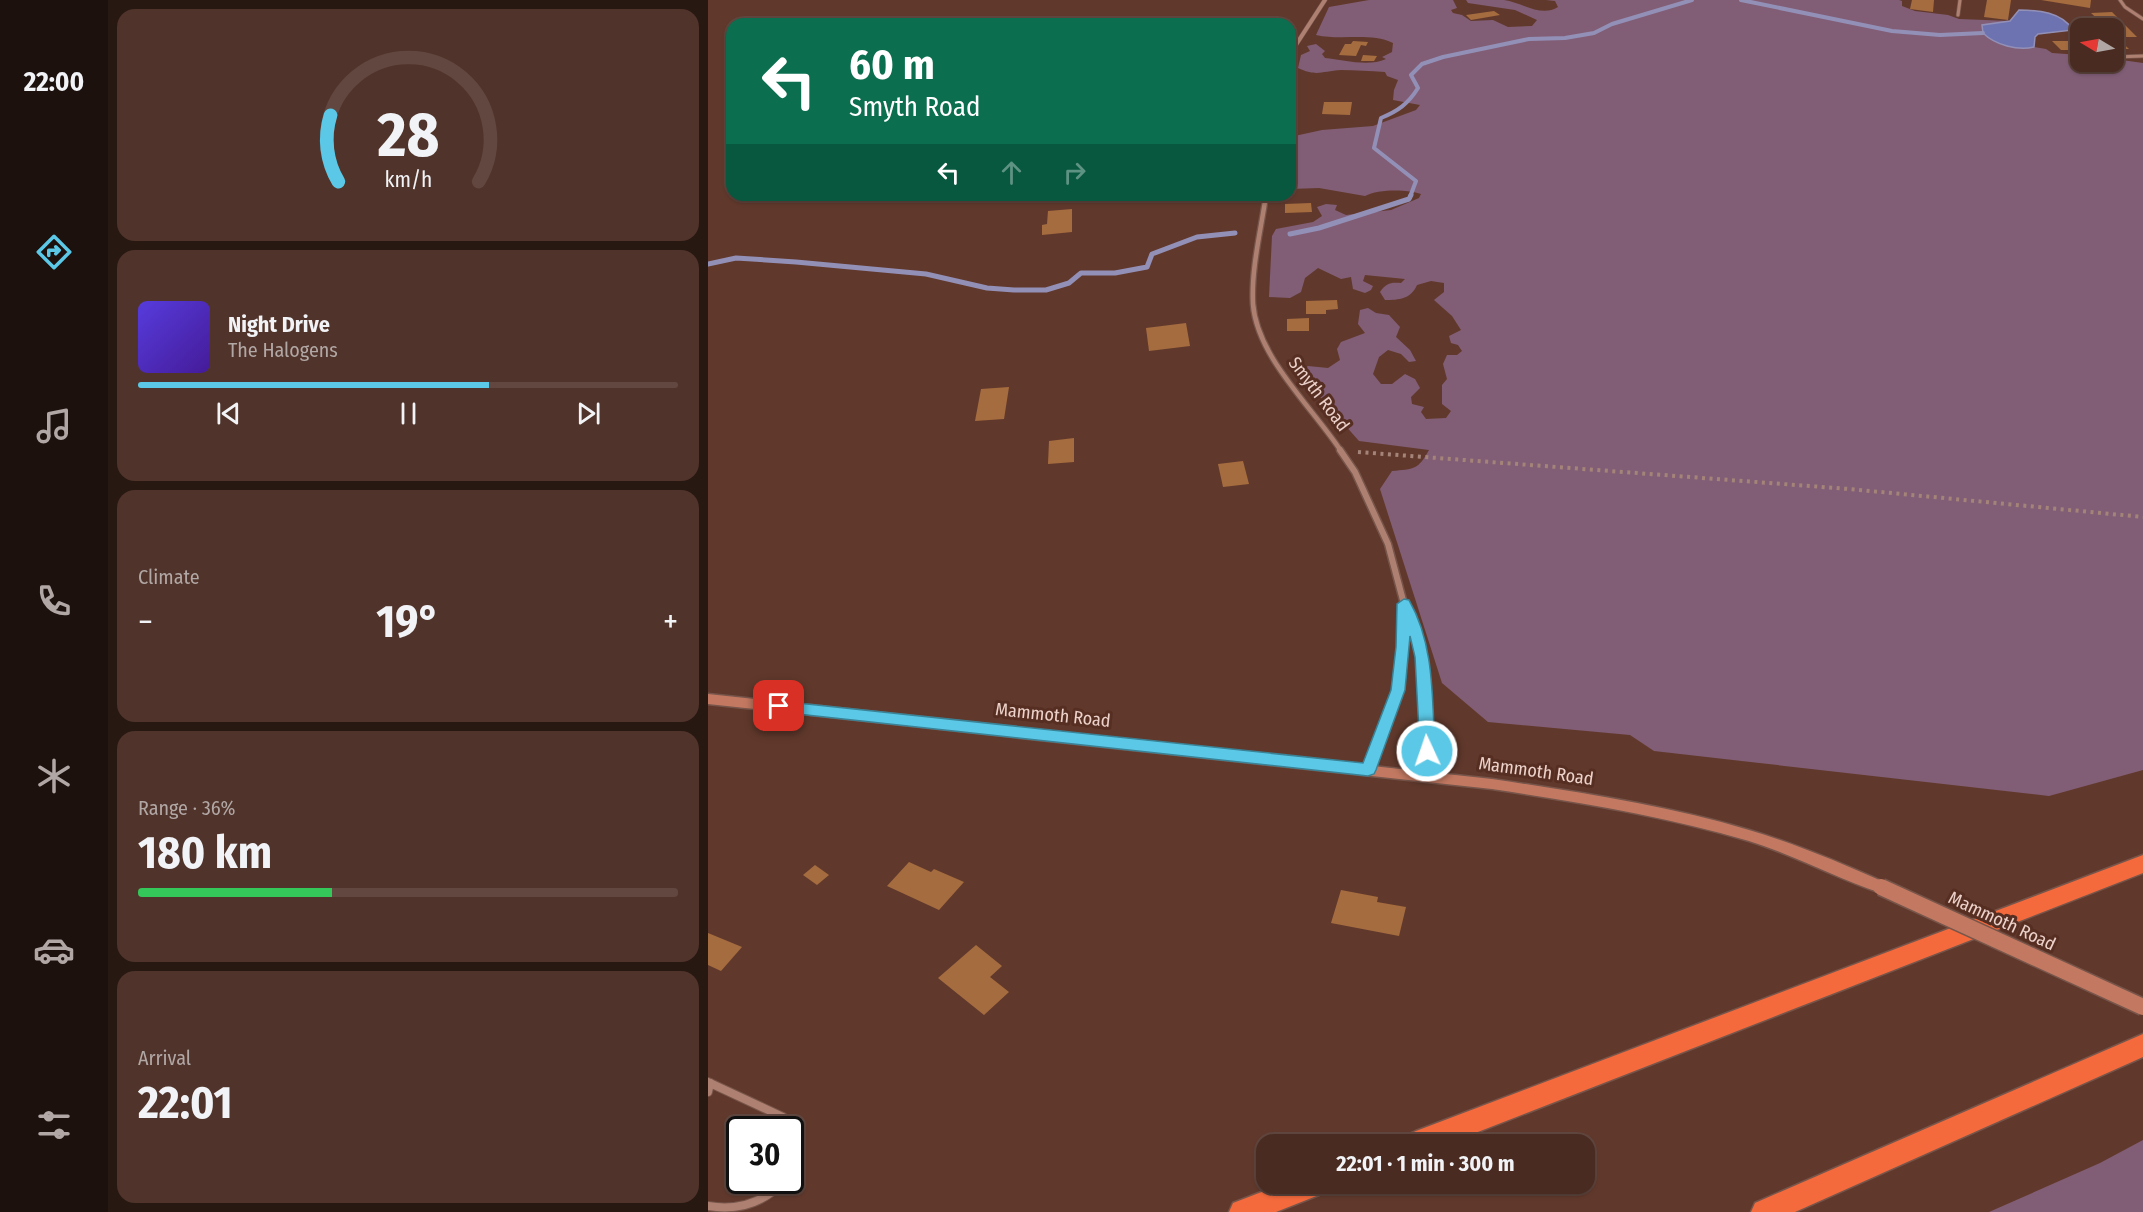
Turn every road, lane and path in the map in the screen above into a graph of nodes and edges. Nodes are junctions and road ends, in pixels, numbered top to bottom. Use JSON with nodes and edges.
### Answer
{"nodes":[{"id":1,"x":1324,"y":0,"type":"edge"},
{"id":2,"x":1960,"y":0,"type":"edge"},
{"id":3,"x":2120,"y":0,"type":"edge"},
{"id":4,"x":1958,"y":15,"type":"dead end"},
{"id":5,"x":2143,"y":19,"type":"edge"},
{"id":6,"x":1296,"y":44,"type":"edge"},
{"id":7,"x":2124,"y":57,"type":"edge"},
{"id":8,"x":2143,"y":57,"type":"edge"},
{"id":9,"x":1265,"y":201,"type":"edge"},
{"id":10,"x":1343,"y":451,"type":"junction"},
{"id":11,"x":2143,"y":517,"type":"edge"},
{"id":12,"x":1404,"y":604,"type":"junction"},
{"id":13,"x":708,"y":699,"type":"edge"},
{"id":14,"x":1368,"y":770,"type":"junction"},
{"id":15,"x":1425,"y":776,"type":"junction"},
{"id":16,"x":2143,"y":864,"type":"edge"},
{"id":17,"x":2143,"y":1007,"type":"edge"},
{"id":18,"x":2143,"y":1045,"type":"edge"},
{"id":19,"x":709,"y":1086,"type":"edge"},
{"id":20,"x":781,"y":1116,"type":"edge"},
{"id":21,"x":1442,"y":1134,"type":"edge"},
{"id":22,"x":772,"y":1194,"type":"edge"},
{"id":23,"x":1289,"y":1194,"type":"edge"},
{"id":24,"x":708,"y":1206,"type":"edge"},
{"id":25,"x":1242,"y":1212,"type":"edge"},
{"id":26,"x":1764,"y":1212,"type":"edge"}],
"edges":[{"from":1,"to":6,"type":"street"},
{"from":2,"to":4,"type":"lane"},
{"from":3,"to":5,"type":"lane"},
{"from":7,"to":8,"type":"lane"},
{"from":9,"to":10,"type":"street","name":"Smyth Road"},
{"from":10,"to":11,"type":"path"},
{"from":10,"to":12,"type":"street","name":"Smyth Road"},
{"from":12,"to":14,"type":"street","name":"Smyth Road"},
{"from":12,"to":15,"type":"street","name":"Smyth Road"},
{"from":13,"to":14,"type":"main road","name":"Mammoth Road"},
{"from":14,"to":15,"type":"main road","name":"Mammoth Road"},
{"from":15,"to":17,"type":"main road","name":"Mammoth Road","bridge":true},
{"from":16,"to":21,"type":"highway"},
{"from":18,"to":26,"type":"highway"},
{"from":19,"to":20,"type":"street"},
{"from":22,"to":24,"type":"street"},
{"from":23,"to":25,"type":"highway"}]}
